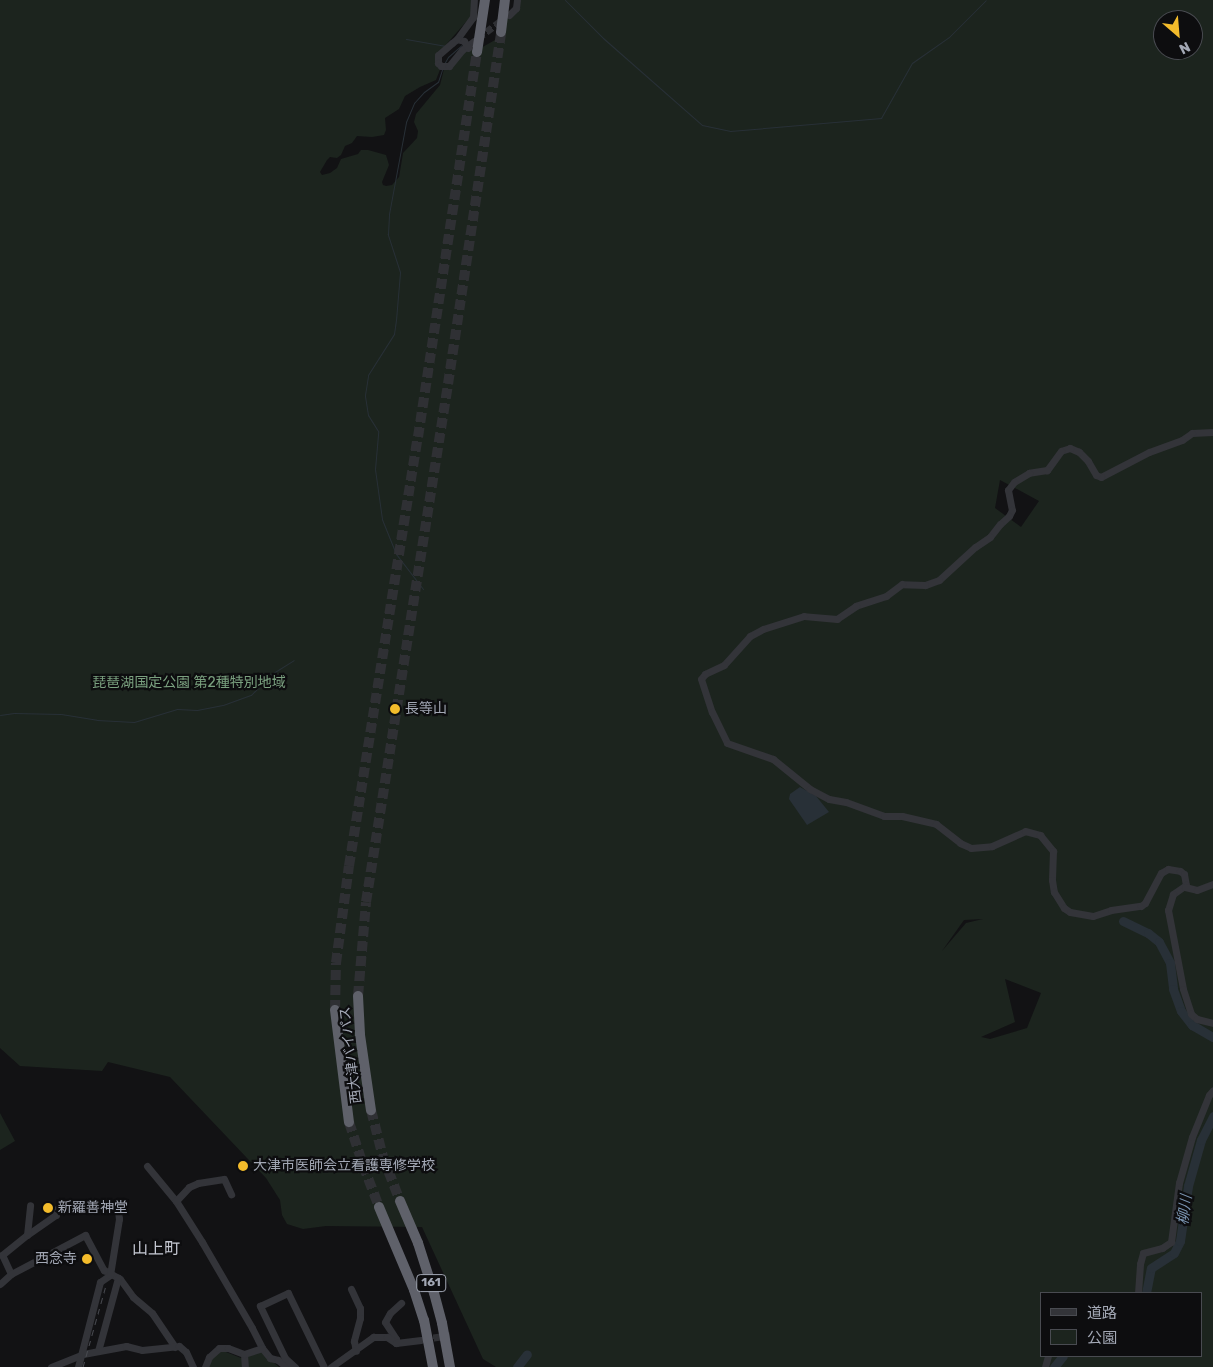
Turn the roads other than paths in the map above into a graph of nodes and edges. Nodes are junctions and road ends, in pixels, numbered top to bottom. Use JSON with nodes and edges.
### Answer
{"nodes":[{"id":1,"x":474,"y":0,"type":"edge"},
{"id":2,"x":485,"y":0,"type":"edge"},
{"id":3,"x":505,"y":0,"type":"edge"},
{"id":4,"x":517,"y":0,"type":"edge"},
{"id":5,"x":509,"y":15,"type":"tunnel mouth"},
{"id":6,"x":501,"y":32,"type":"tunnel mouth"},
{"id":7,"x":460,"y":40,"type":"junction"},
{"id":8,"x":474,"y":42,"type":"tunnel mouth"},
{"id":9,"x":472,"y":50,"type":"joint"},
{"id":10,"x":1213,"y":432,"type":"edge"},
{"id":11,"x":1213,"y":884,"type":"edge"},
{"id":12,"x":1185,"y":887,"type":"junction"},
{"id":13,"x":358,"y":996,"type":"tunnel mouth"},
{"id":14,"x":335,"y":1010,"type":"tunnel mouth"},
{"id":15,"x":1213,"y":1023,"type":"edge"},
{"id":16,"x":1213,"y":1090,"type":"edge"},
{"id":17,"x":371,"y":1110,"type":"tunnel mouth"},
{"id":18,"x":350,"y":1122,"type":"tunnel mouth"},
{"id":19,"x":148,"y":1166,"type":"dead end"},
{"id":20,"x":231,"y":1194,"type":"dead end"},
{"id":21,"x":176,"y":1201,"type":"junction"},
{"id":22,"x":400,"y":1201,"type":"tunnel mouth"},
{"id":23,"x":30,"y":1205,"type":"dead end"},
{"id":24,"x":379,"y":1207,"type":"tunnel mouth"},
{"id":25,"x":57,"y":1209,"type":"dead end"},
{"id":26,"x":118,"y":1211,"type":"dead end"},
{"id":27,"x":27,"y":1235,"type":"junction"},
{"id":28,"x":11,"y":1274,"type":"junction"},
{"id":29,"x":110,"y":1275,"type":"junction"},
{"id":30,"x":118,"y":1278,"type":"junction"},
{"id":31,"x":0,"y":1284,"type":"edge"},
{"id":32,"x":351,"y":1289,"type":"dead end"},
{"id":33,"x":1138,"y":1292,"type":"edge"},
{"id":34,"x":401,"y":1303,"type":"dead end"},
{"id":35,"x":421,"y":1340,"type":"tunnel mouth"},
{"id":36,"x":396,"y":1343,"type":"junction"},
{"id":37,"x":175,"y":1347,"type":"junction"},
{"id":38,"x":262,"y":1348,"type":"junction"},
{"id":39,"x":356,"y":1350,"type":"junction"},
{"id":40,"x":98,"y":1351,"type":"junction"},
{"id":41,"x":83,"y":1354,"type":"junction"},
{"id":42,"x":244,"y":1354,"type":"junction"},
{"id":43,"x":280,"y":1357,"type":"junction"},
{"id":44,"x":51,"y":1367,"type":"edge"},
{"id":45,"x":78,"y":1367,"type":"edge"},
{"id":46,"x":193,"y":1367,"type":"edge"},
{"id":47,"x":205,"y":1367,"type":"edge"},
{"id":48,"x":245,"y":1367,"type":"edge"},
{"id":49,"x":286,"y":1367,"type":"edge"},
{"id":50,"x":295,"y":1367,"type":"edge"},
{"id":51,"x":324,"y":1367,"type":"edge"},
{"id":52,"x":331,"y":1367,"type":"edge"},
{"id":53,"x":434,"y":1367,"type":"edge"},
{"id":54,"x":450,"y":1367,"type":"edge"}],
"edges":[{"from":1,"to":7,"type":"street"},
{"from":2,"to":9,"type":"highway"},
{"from":3,"to":6,"type":"highway"},
{"from":4,"to":5,"type":"street"},
{"from":7,"to":8,"type":"street"},
{"from":7,"to":9,"type":"street","bridge":true},
{"from":10,"to":12,"type":"street"},
{"from":11,"to":12,"type":"street"},
{"from":12,"to":15,"type":"street"},
{"from":13,"to":17,"type":"highway","name":"西大津バイパス"},
{"from":14,"to":18,"type":"highway","name":"西大津バイパス"},
{"from":16,"to":33,"type":"street"},
{"from":19,"to":21,"type":"street"},
{"from":20,"to":21,"type":"street"},
{"from":21,"to":38,"type":"street"},
{"from":22,"to":54,"type":"highway","number":"161"},
{"from":23,"to":27,"type":"street"},
{"from":24,"to":53,"type":"highway","number":"161"},
{"from":25,"to":27,"type":"street"},
{"from":26,"to":29,"type":"street"},
{"from":27,"to":28,"type":"street"},
{"from":28,"to":29,"type":"street"},
{"from":28,"to":31,"type":"street"},
{"from":29,"to":30,"type":"street"},
{"from":29,"to":41,"type":"street"},
{"from":30,"to":37,"type":"street"},
{"from":30,"to":40,"type":"street"},
{"from":32,"to":39,"type":"street"},
{"from":34,"to":36,"type":"street"},
{"from":35,"to":36,"type":"street"},
{"from":36,"to":39,"type":"street"},
{"from":37,"to":40,"type":"street"},
{"from":37,"to":46,"type":"street"},
{"from":38,"to":42,"type":"street"},
{"from":38,"to":43,"type":"street"},
{"from":39,"to":52,"type":"street"},
{"from":40,"to":41,"type":"street"},
{"from":41,"to":44,"type":"street"},
{"from":41,"to":45,"type":"street"},
{"from":42,"to":47,"type":"street"},
{"from":42,"to":48,"type":"street"},
{"from":43,"to":49,"type":"street"},
{"from":43,"to":50,"type":"street"},
{"from":43,"to":51,"type":"street"}]}
